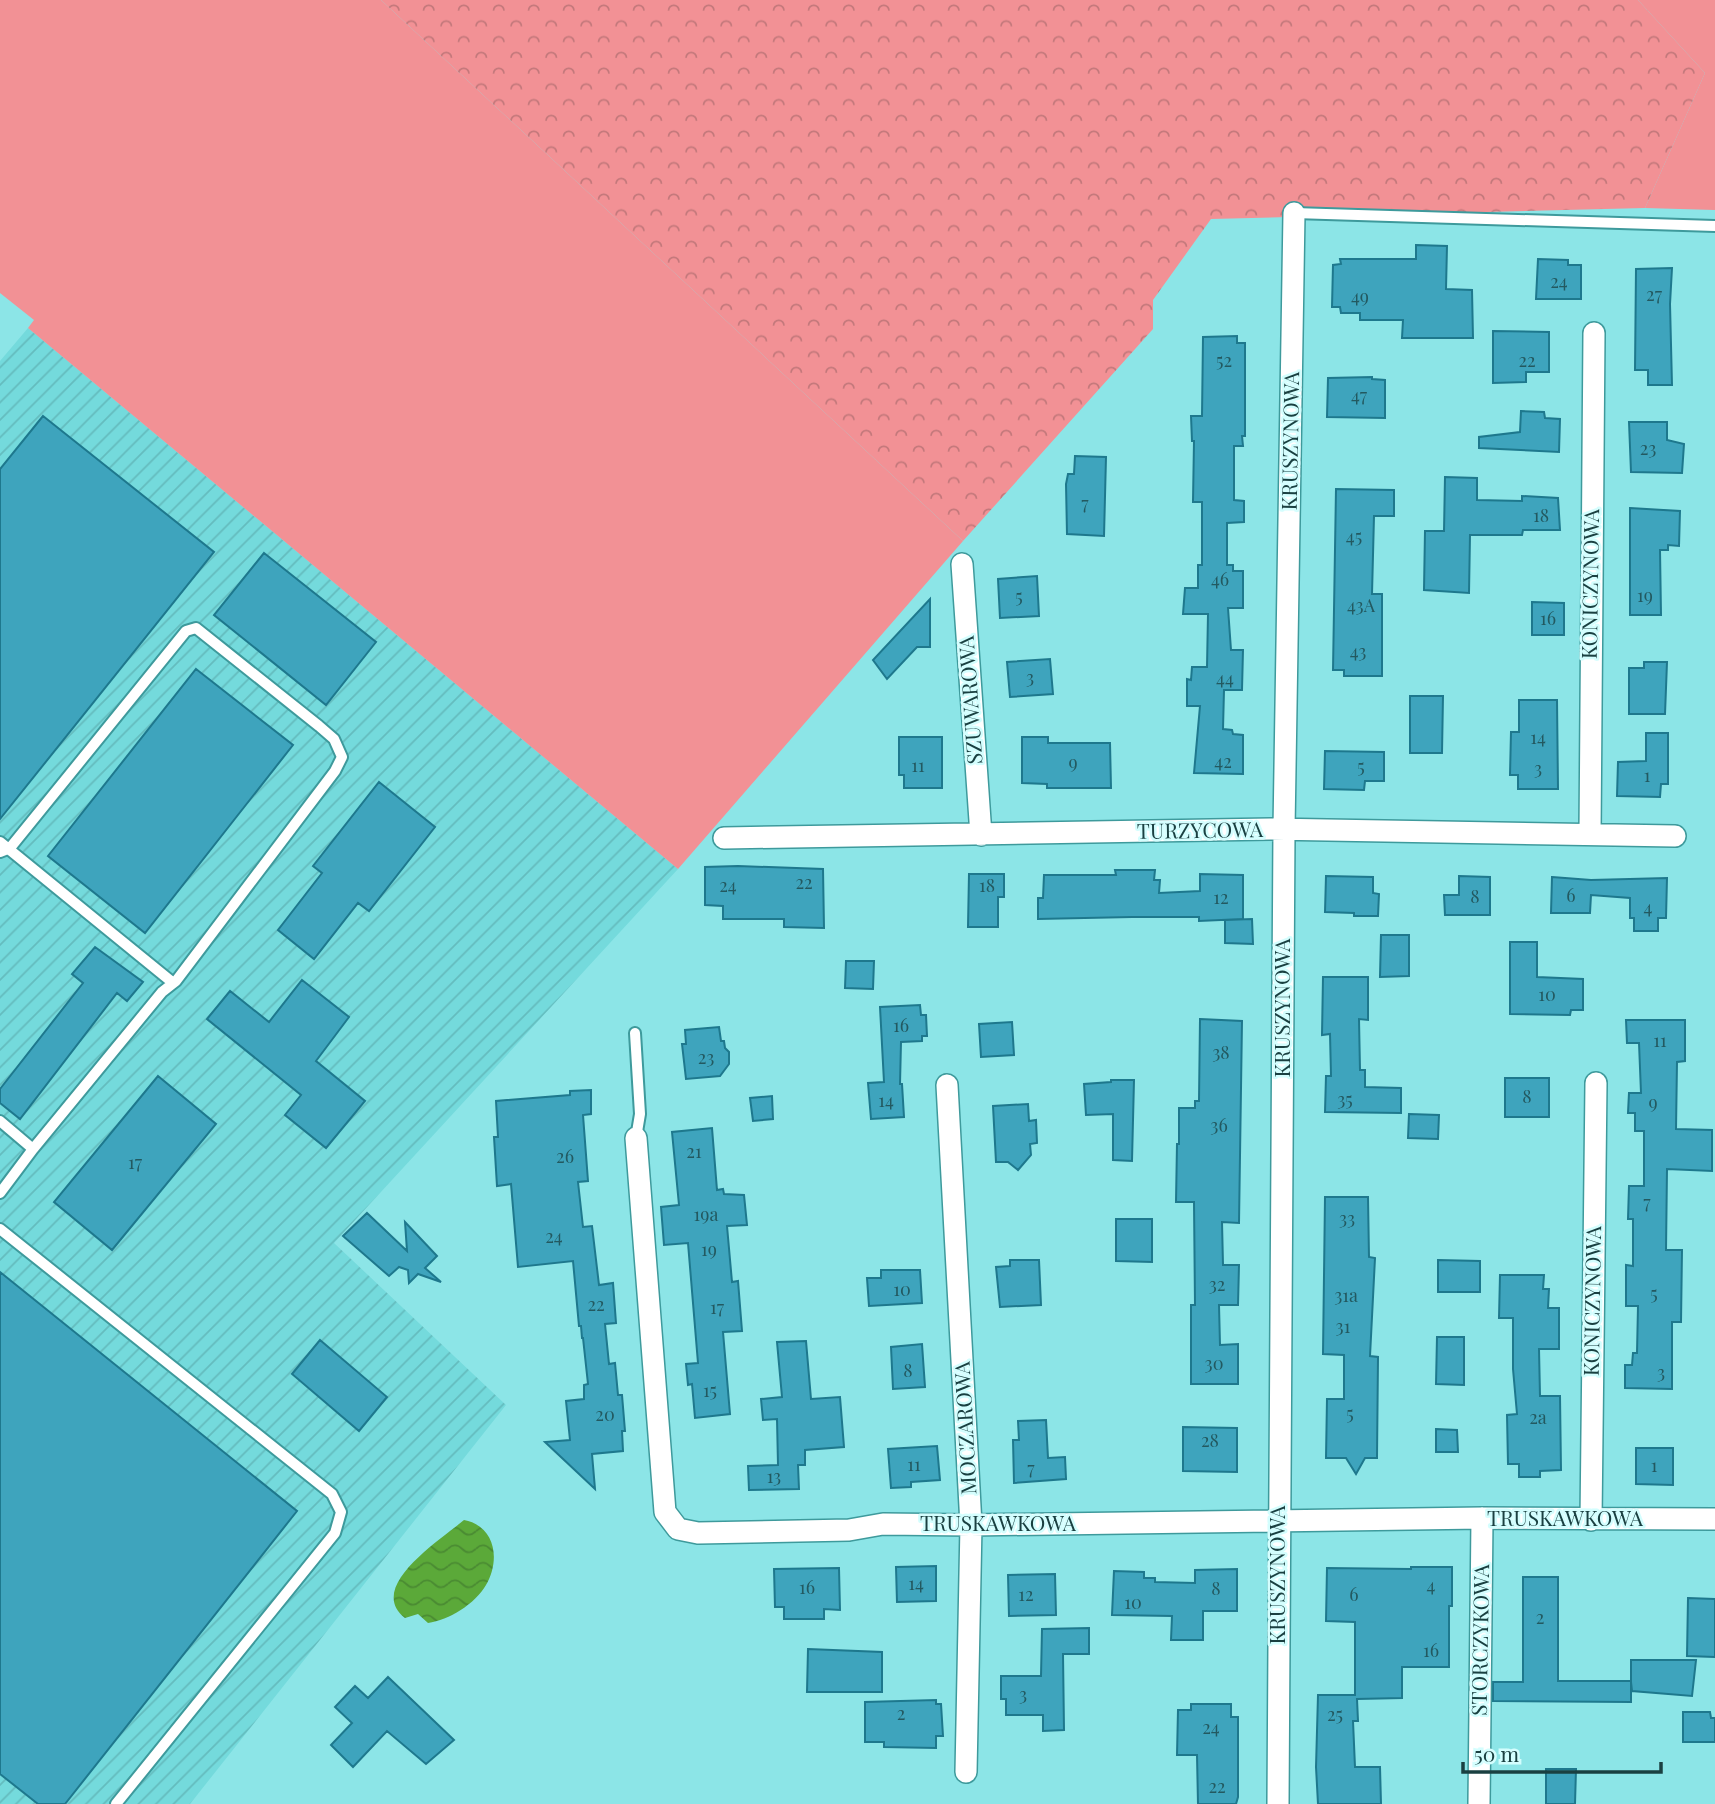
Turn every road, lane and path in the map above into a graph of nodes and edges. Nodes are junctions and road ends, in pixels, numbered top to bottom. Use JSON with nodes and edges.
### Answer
{"nodes":[{"id":1,"x":1294,"y":213,"type":"joint"},
{"id":2,"x":1715,"y":226,"type":"edge"},
{"id":3,"x":1594,"y":333,"type":"dead end"},
{"id":4,"x":962,"y":564,"type":"dead end"},
{"id":5,"x":1284,"y":829,"type":"junction"},
{"id":6,"x":1590,"y":834,"type":"junction"},
{"id":7,"x":981,"y":835,"type":"junction"},
{"id":8,"x":1675,"y":836,"type":"dead end"},
{"id":9,"x":724,"y":838,"type":"dead end"},
{"id":10,"x":3,"y":847,"type":"edge"},
{"id":11,"x":172,"y":982,"type":"junction"},
{"id":12,"x":635,"y":1034,"type":"dead end"},
{"id":13,"x":1596,"y":1083,"type":"dead end"},
{"id":14,"x":947,"y":1085,"type":"dead end"},
{"id":15,"x":0,"y":1121,"type":"edge"},
{"id":16,"x":636,"y":1138,"type":"joint"},
{"id":17,"x":33,"y":1149,"type":"junction"},
{"id":18,"x":0,"y":1193,"type":"edge"},
{"id":19,"x":0,"y":1229,"type":"edge"},
{"id":20,"x":1482,"y":1518,"type":"junction"},
{"id":21,"x":1715,"y":1519,"type":"edge"},
{"id":22,"x":1591,"y":1520,"type":"junction"},
{"id":23,"x":1278,"y":1521,"type":"junction"},
{"id":24,"x":971,"y":1525,"type":"junction"},
{"id":25,"x":966,"y":1772,"type":"dead end"},
{"id":26,"x":117,"y":1804,"type":"edge"},
{"id":27,"x":1278,"y":1804,"type":"edge"},
{"id":28,"x":1479,"y":1804,"type":"edge"}],
"edges":[{"from":1,"to":2,"type":"lane"},
{"from":1,"to":5,"type":"street","name":"KRUSZYNOWA"},
{"from":3,"to":6,"type":"street","name":"KONICZYNOWA"},
{"from":4,"to":7,"type":"street","name":"SZUWAROWA"},
{"from":5,"to":6,"type":"street","name":"TURZYCOWA"},
{"from":5,"to":7,"type":"street","name":"TURZYCOWA"},
{"from":5,"to":23,"type":"street","name":"KRUSZYNOWA"},
{"from":6,"to":8,"type":"street","name":"TURZYCOWA"},
{"from":7,"to":9,"type":"street","name":"TURZYCOWA"},
{"from":10,"to":11,"type":"lane"},
{"from":10,"to":11,"type":"lane"},
{"from":11,"to":17,"type":"lane"},
{"from":12,"to":16,"type":"lane"},
{"from":13,"to":22,"type":"street","name":"KONICZYNOWA"},
{"from":14,"to":24,"type":"street","name":"MOCZAROWA"},
{"from":15,"to":17,"type":"lane"},
{"from":16,"to":24,"type":"street","name":"TRUSKAWKOWA"},
{"from":17,"to":18,"type":"lane"},
{"from":19,"to":26,"type":"lane"},
{"from":20,"to":22,"type":"street","name":"TRUSKAWKOWA"},
{"from":20,"to":23,"type":"street","name":"TRUSKAWKOWA"},
{"from":20,"to":28,"type":"street","name":"STORCZYKOWA"},
{"from":21,"to":22,"type":"street","name":"TRUSKAWKOWA"},
{"from":23,"to":24,"type":"street","name":"TRUSKAWKOWA"},
{"from":23,"to":27,"type":"street","name":"KRUSZYNOWA"},
{"from":24,"to":25,"type":"street","name":"MOCZAROWA"}]}
